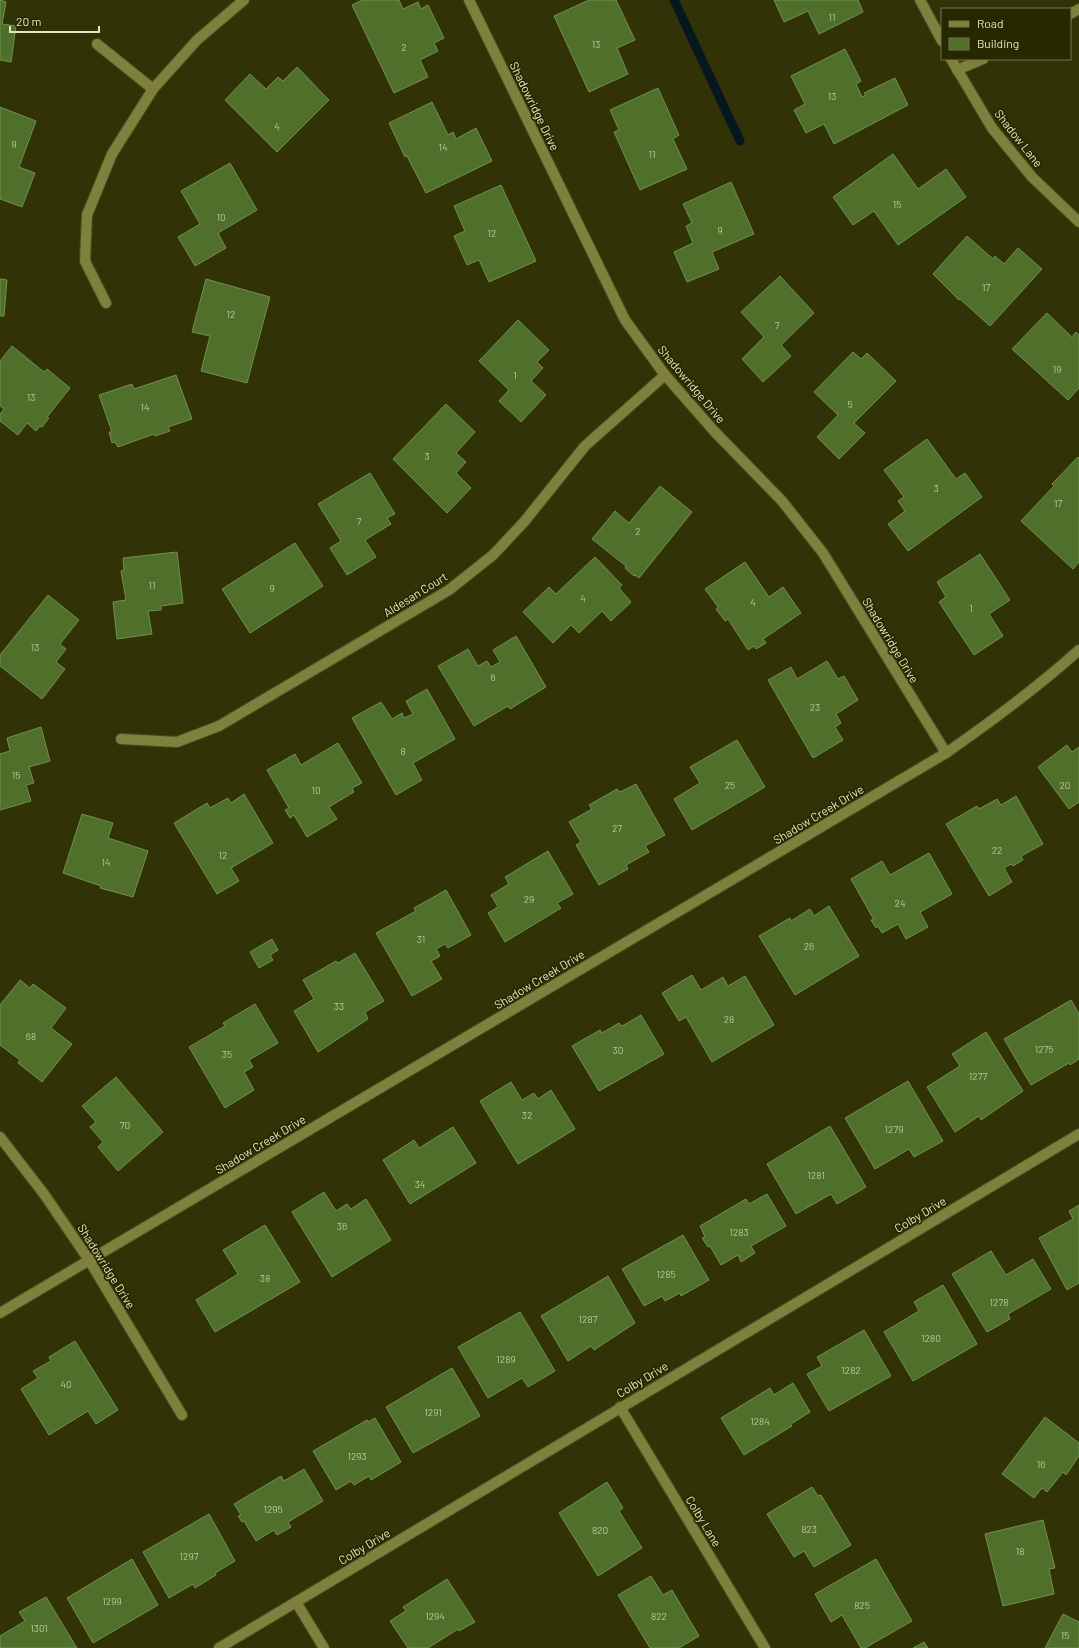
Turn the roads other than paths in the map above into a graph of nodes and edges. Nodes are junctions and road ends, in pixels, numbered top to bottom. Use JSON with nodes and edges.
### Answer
{"nodes":[{"id":1,"x":244,"y":0,"type":"edge"},
{"id":2,"x":469,"y":0,"type":"edge"},
{"id":3,"x":920,"y":0,"type":"edge"},
{"id":4,"x":941,"y":39,"type":"edge"},
{"id":5,"x":97,"y":44,"type":"dead end"},
{"id":6,"x":952,"y":60,"type":"edge"},
{"id":7,"x":981,"y":60,"type":"edge"},
{"id":8,"x":957,"y":70,"type":"junction"},
{"id":9,"x":153,"y":89,"type":"junction"},
{"id":10,"x":1079,"y":222,"type":"edge"},
{"id":11,"x":106,"y":303,"type":"dead end"},
{"id":12,"x":665,"y":375,"type":"junction"},
{"id":13,"x":1079,"y":650,"type":"edge"},
{"id":14,"x":122,"y":739,"type":"dead end"},
{"id":15,"x":946,"y":753,"type":"junction"},
{"id":16,"x":1079,"y":1134,"type":"edge"},
{"id":17,"x":0,"y":1137,"type":"edge"},
{"id":18,"x":89,"y":1260,"type":"junction"},
{"id":19,"x":0,"y":1313,"type":"edge"},
{"id":20,"x":620,"y":1407,"type":"junction"},
{"id":21,"x":182,"y":1415,"type":"dead end"},
{"id":22,"x":296,"y":1602,"type":"junction"},
{"id":23,"x":219,"y":1648,"type":"edge"},
{"id":24,"x":324,"y":1648,"type":"edge"},
{"id":25,"x":765,"y":1648,"type":"edge"}],
"edges":[{"from":1,"to":9,"type":"street"},
{"from":2,"to":12,"type":"street","name":"Shadowridge Drive"},
{"from":3,"to":4,"type":"street"},
{"from":5,"to":9,"type":"street"},
{"from":6,"to":8,"type":"street","name":"Shadow Lane"},
{"from":7,"to":8,"type":"street"},
{"from":8,"to":10,"type":"street","name":"Shadow Lane"},
{"from":9,"to":11,"type":"street"},
{"from":12,"to":14,"type":"street","name":"Aldesan Court"},
{"from":12,"to":15,"type":"street","name":"Shadowridge Drive"},
{"from":13,"to":15,"type":"street","name":"Shadow Creek Drive"},
{"from":15,"to":18,"type":"street","name":"Shadow Creek Drive"},
{"from":16,"to":20,"type":"street","name":"Colby Drive"},
{"from":17,"to":18,"type":"street","name":"Shadowridge Drive"},
{"from":18,"to":19,"type":"street","name":"Shadow Creek Drive"},
{"from":18,"to":21,"type":"street","name":"Shadowridge Drive"},
{"from":20,"to":22,"type":"street","name":"Colby Drive"},
{"from":20,"to":25,"type":"street","name":"Colby Lane"},
{"from":22,"to":23,"type":"street","name":"Colby Drive"},
{"from":22,"to":24,"type":"street"}]}
